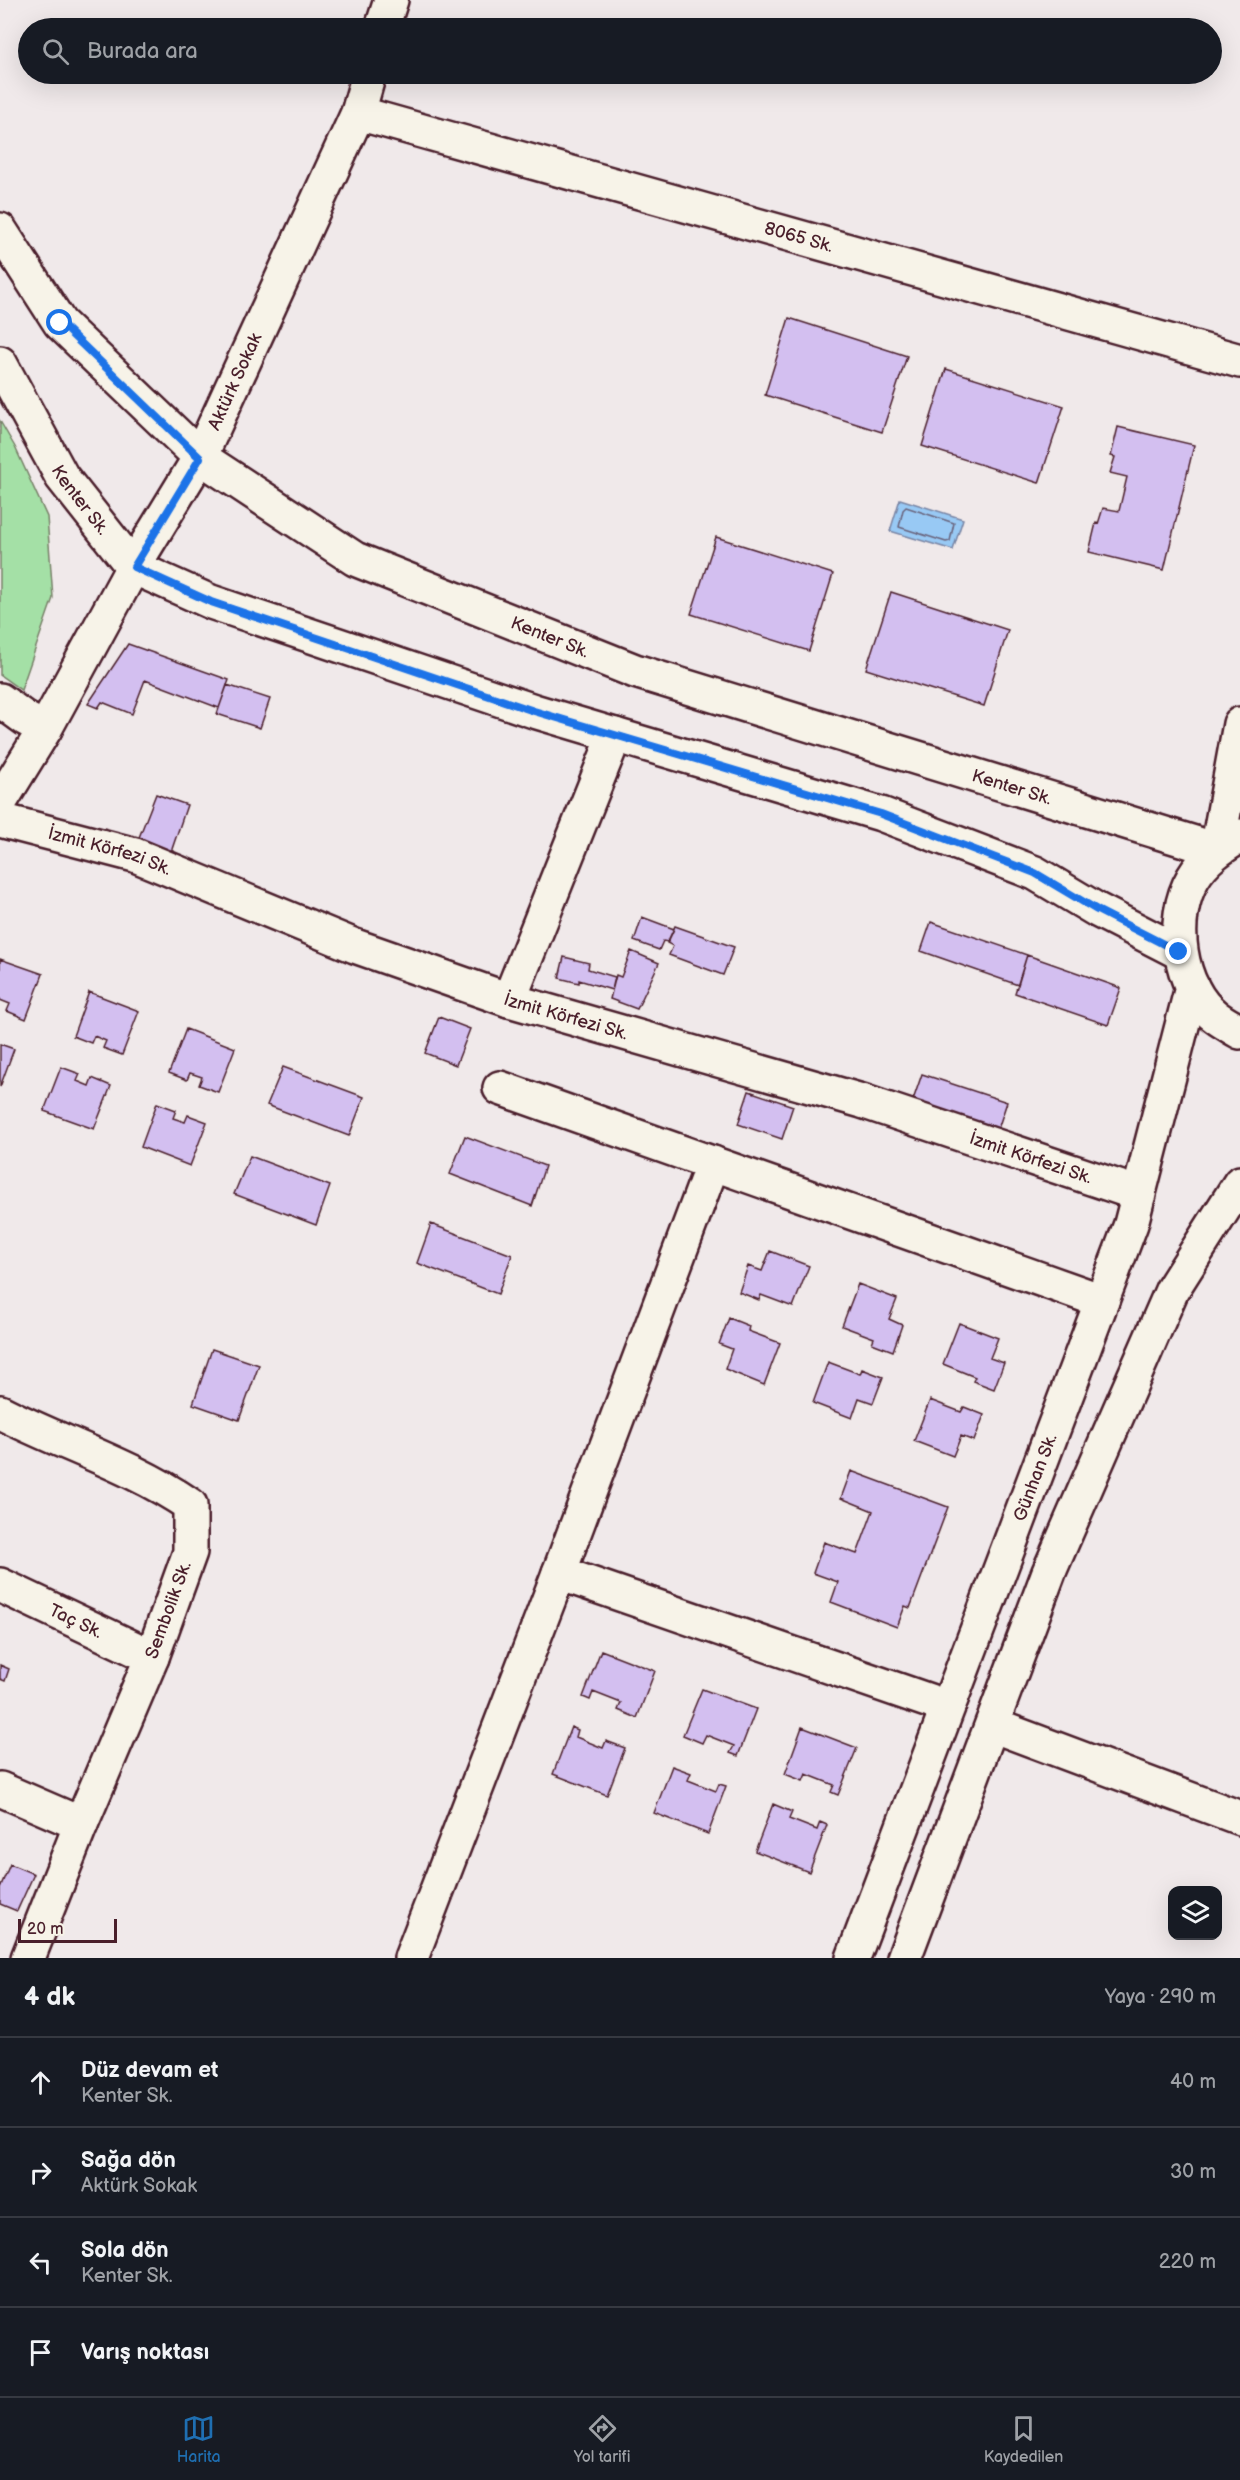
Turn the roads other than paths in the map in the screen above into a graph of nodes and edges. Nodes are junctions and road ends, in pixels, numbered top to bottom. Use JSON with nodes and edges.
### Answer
{"nodes":[{"id":1,"x":391,"y":0,"type":"edge"},
{"id":2,"x":385,"y":18,"type":"edge"},
{"id":3,"x":366,"y":84,"type":"edge"},
{"id":4,"x":358,"y":113,"type":"junction"},
{"id":5,"x":0,"y":230,"type":"edge"},
{"id":6,"x":1240,"y":362,"type":"edge"},
{"id":7,"x":0,"y":363,"type":"edge"},
{"id":8,"x":200,"y":458,"type":"junction"},
{"id":9,"x":134,"y":567,"type":"junction"},
{"id":10,"x":0,"y":700,"type":"edge"},
{"id":11,"x":1240,"y":724,"type":"edge"},
{"id":12,"x":45,"y":729,"type":"junction"},
{"id":13,"x":615,"y":735,"type":"junction"},
{"id":14,"x":0,"y":802,"type":"edge"},
{"id":15,"x":0,"y":820,"type":"edge"},
{"id":16,"x":1228,"y":843,"type":"edge"},
{"id":17,"x":1179,"y":952,"type":"junction"},
{"id":18,"x":1192,"y":987,"type":"junction"},
{"id":19,"x":509,"y":1000,"type":"junction"},
{"id":20,"x":1240,"y":1032,"type":"edge"},
{"id":21,"x":500,"y":1088,"type":"dead end"},
{"id":22,"x":712,"y":1163,"type":"junction"},
{"id":23,"x":1240,"y":1183,"type":"edge"},
{"id":24,"x":1139,"y":1194,"type":"junction"},
{"id":25,"x":1102,"y":1301,"type":"junction"},
{"id":26,"x":0,"y":1412,"type":"edge"},
{"id":27,"x":559,"y":1573,"type":"junction"},
{"id":28,"x":0,"y":1585,"type":"edge"},
{"id":29,"x":152,"y":1657,"type":"junction"},
{"id":30,"x":947,"y":1707,"type":"junction"},
{"id":31,"x":992,"y":1725,"type":"junction"},
{"id":32,"x":0,"y":1790,"type":"edge"},
{"id":33,"x":1240,"y":1818,"type":"edge"},
{"id":34,"x":81,"y":1824,"type":"junction"},
{"id":35,"x":28,"y":1958,"type":"edge"},
{"id":36,"x":411,"y":1958,"type":"edge"},
{"id":37,"x":853,"y":1958,"type":"edge"},
{"id":38,"x":904,"y":1958,"type":"edge"}],
"edges":[{"from":1,"to":2,"type":"street"},
{"from":3,"to":4,"type":"street","name":"Aktürk Sokak"},
{"from":4,"to":6,"type":"street","name":"8065 Sk."},
{"from":4,"to":8,"type":"street","name":"Aktürk Sokak"},
{"from":5,"to":8,"type":"street","name":"Kenter Sk."},
{"from":7,"to":9,"type":"street","name":"Kenter Sk."},
{"from":8,"to":9,"type":"street","name":"Aktürk Sokak"},
{"from":8,"to":16,"type":"street","name":"Kenter Sk."},
{"from":9,"to":12,"type":"street","name":"Aktürk Sokak"},
{"from":9,"to":13,"type":"street","name":"Kenter Sk."},
{"from":10,"to":12,"type":"street"},
{"from":11,"to":16,"type":"street"},
{"from":12,"to":14,"type":"street","name":"Aktürk Sokak"},
{"from":13,"to":17,"type":"street","name":"Kenter Sk."},
{"from":13,"to":19,"type":"street"},
{"from":15,"to":19,"type":"street","name":"İzmit Körfezi Sk."},
{"from":16,"to":17,"type":"street"},
{"from":17,"to":18,"type":"street"},
{"from":18,"to":20,"type":"street"},
{"from":18,"to":24,"type":"street","name":"Günhan Sk."},
{"from":19,"to":24,"type":"street","name":"İzmit Körfezi Sk."},
{"from":21,"to":22,"type":"street"},
{"from":22,"to":25,"type":"street"},
{"from":22,"to":27,"type":"street"},
{"from":23,"to":31,"type":"street"},
{"from":24,"to":25,"type":"street","name":"Günhan Sk."},
{"from":25,"to":30,"type":"street","name":"Günhan Sk."},
{"from":26,"to":29,"type":"street","name":"Sembolik Sk."},
{"from":27,"to":30,"type":"street"},
{"from":27,"to":36,"type":"street"},
{"from":28,"to":29,"type":"street","name":"Taç Sk."},
{"from":29,"to":34,"type":"street","name":"Sembolik Sk."},
{"from":30,"to":37,"type":"street","name":"Günhan Sk."},
{"from":31,"to":33,"type":"street"},
{"from":31,"to":38,"type":"street"},
{"from":32,"to":34,"type":"street"},
{"from":34,"to":35,"type":"street","name":"Sembolik Sk."}]}
